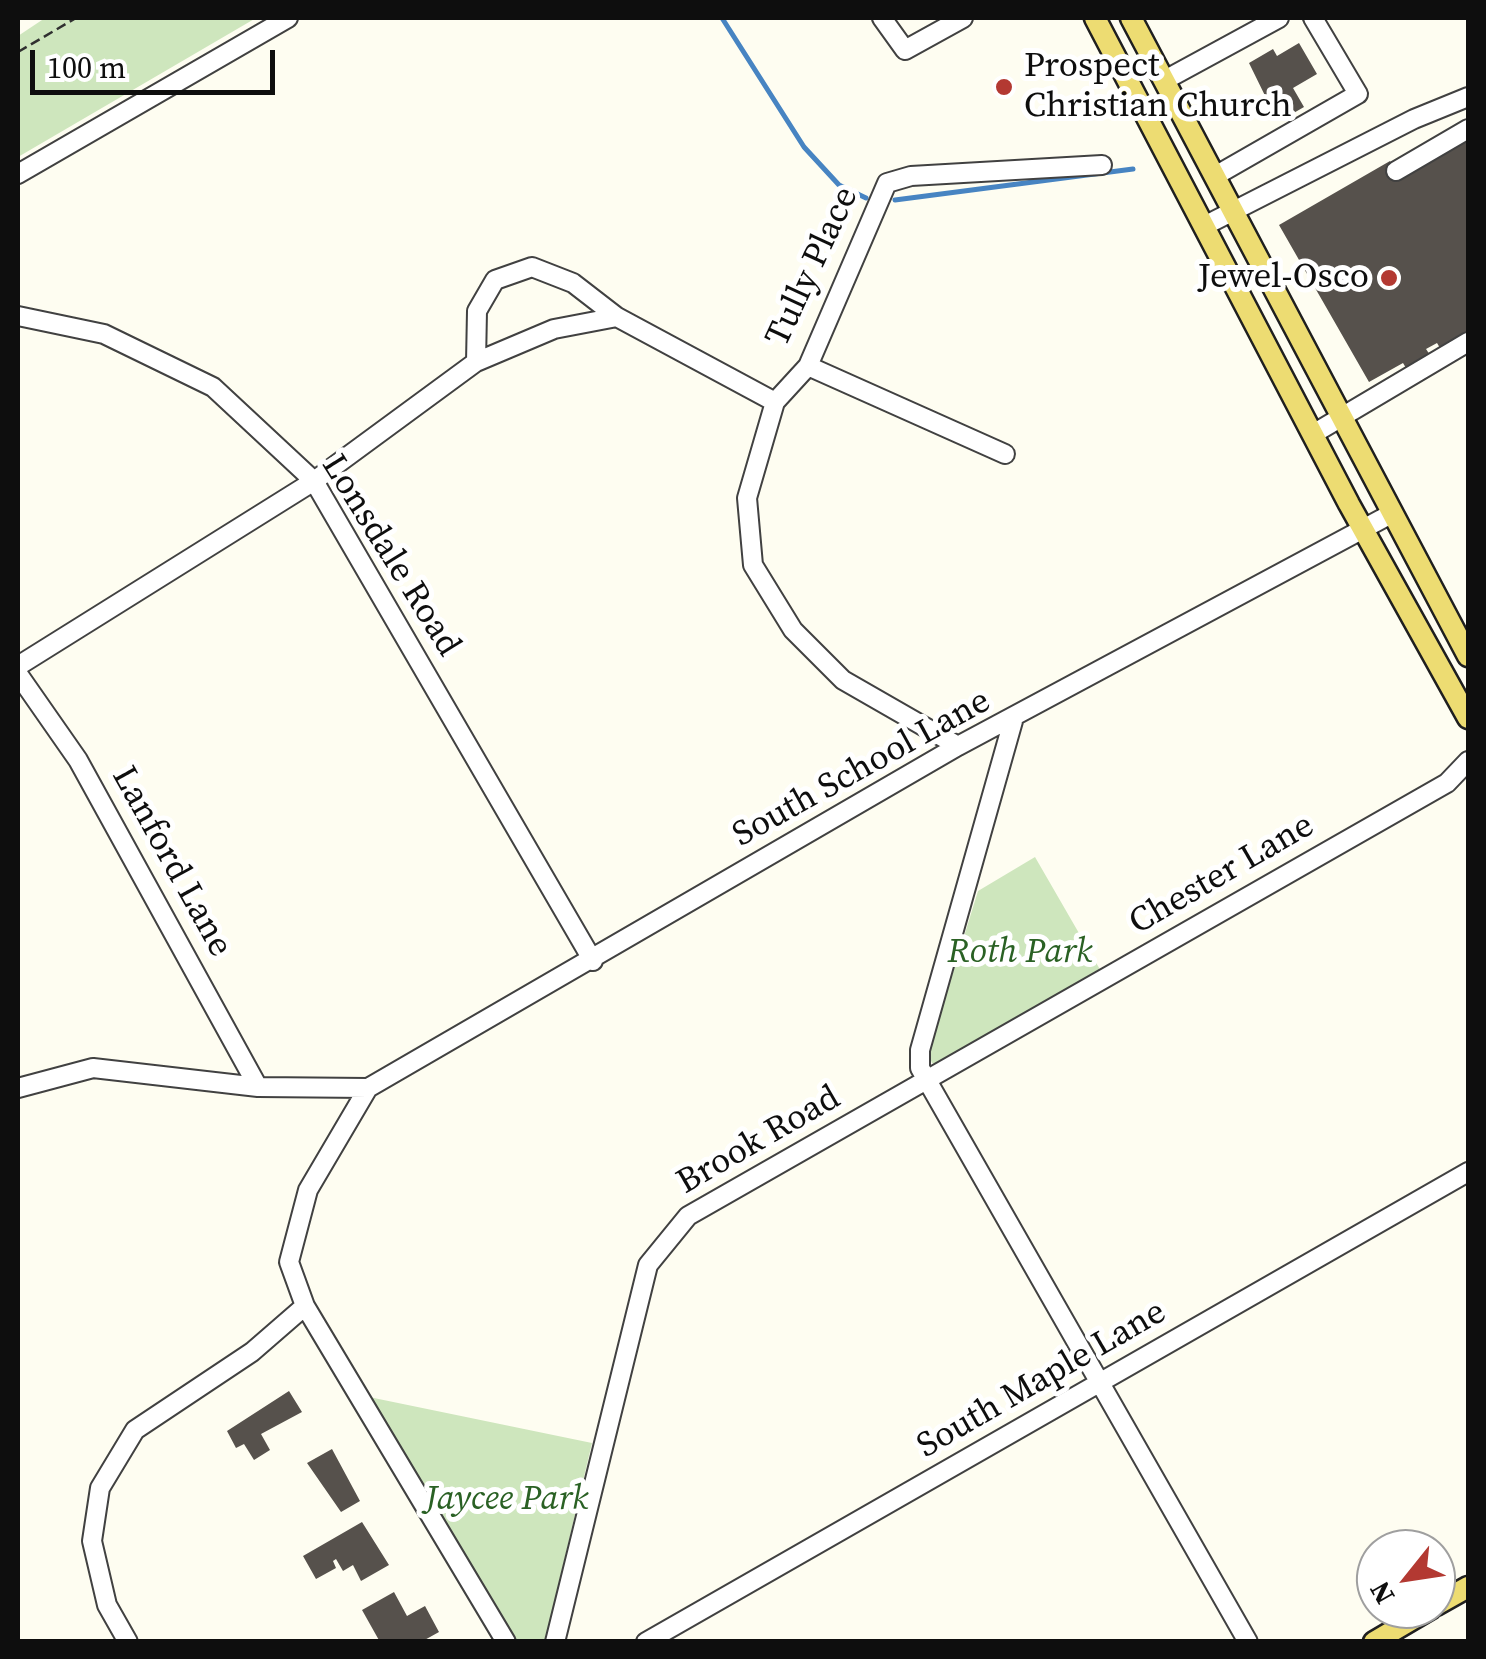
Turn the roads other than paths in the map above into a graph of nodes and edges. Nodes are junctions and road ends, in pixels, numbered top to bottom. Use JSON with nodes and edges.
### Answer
{"nodes":[{"id":1,"x":288,"y":18,"type":"edge"},
{"id":2,"x":882,"y":18,"type":"edge"},
{"id":3,"x":964,"y":18,"type":"edge"},
{"id":4,"x":1096,"y":18,"type":"edge"},
{"id":5,"x":1131,"y":18,"type":"edge"},
{"id":6,"x":1279,"y":18,"type":"edge"},
{"id":7,"x":1313,"y":18,"type":"edge"},
{"id":8,"x":1165,"y":80,"type":"junction"},
{"id":9,"x":1468,"y":97,"type":"edge"},
{"id":10,"x":1468,"y":128,"type":"edge"},
{"id":11,"x":1102,"y":165,"type":"dead end"},
{"id":12,"x":1396,"y":171,"type":"dead end"},
{"id":13,"x":18,"y":174,"type":"edge"},
{"id":14,"x":1215,"y":176,"type":"junction"},
{"id":15,"x":1233,"y":212,"type":"junction"},
{"id":16,"x":1204,"y":226,"type":"junction"},
{"id":17,"x":18,"y":316,"type":"edge"},
{"id":18,"x":617,"y":316,"type":"junction"},
{"id":19,"x":1468,"y":342,"type":"edge"},
{"id":20,"x":476,"y":362,"type":"junction"},
{"id":21,"x":808,"y":366,"type":"junction"},
{"id":22,"x":775,"y":402,"type":"junction"},
{"id":23,"x":1342,"y":418,"type":"junction"},
{"id":24,"x":1312,"y":434,"type":"junction"},
{"id":25,"x":1005,"y":454,"type":"dead end"},
{"id":26,"x":314,"y":481,"type":"junction"},
{"id":27,"x":1391,"y":514,"type":"junction"},
{"id":28,"x":1363,"y":529,"type":"junction"},
{"id":29,"x":1468,"y":656,"type":"edge"},
{"id":30,"x":18,"y":666,"type":"edge"},
{"id":31,"x":18,"y":674,"type":"edge"},
{"id":32,"x":1468,"y":718,"type":"edge"},
{"id":33,"x":1013,"y":721,"type":"junction"},
{"id":34,"x":958,"y":746,"type":"junction"},
{"id":35,"x":1468,"y":761,"type":"edge"},
{"id":36,"x":1468,"y":778,"type":"edge"},
{"id":37,"x":1447,"y":783,"type":"junction"},
{"id":38,"x":593,"y":961,"type":"junction"},
{"id":39,"x":926,"y":1082,"type":"junction"},
{"id":40,"x":258,"y":1087,"type":"junction"},
{"id":41,"x":18,"y":1088,"type":"edge"},
{"id":42,"x":368,"y":1088,"type":"junction"},
{"id":43,"x":1468,"y":1172,"type":"edge"},
{"id":44,"x":305,"y":1306,"type":"junction"},
{"id":45,"x":1100,"y":1384,"type":"junction"},
{"id":46,"x":1396,"y":1629,"type":"edge"},
{"id":47,"x":128,"y":1642,"type":"edge"},
{"id":48,"x":506,"y":1642,"type":"edge"},
{"id":49,"x":555,"y":1642,"type":"edge"},
{"id":50,"x":646,"y":1642,"type":"edge"},
{"id":51,"x":1248,"y":1642,"type":"edge"},
{"id":52,"x":1374,"y":1642,"type":"edge"}],
"edges":[{"from":1,"to":13,"type":"street"},
{"from":2,"to":3,"type":"street"},
{"from":4,"to":16,"type":"main road"},
{"from":5,"to":8,"type":"main road"},
{"from":6,"to":8,"type":"street"},
{"from":7,"to":14,"type":"street"},
{"from":8,"to":14,"type":"main road"},
{"from":9,"to":15,"type":"street"},
{"from":10,"to":12,"type":"street"},
{"from":11,"to":21,"type":"street","name":"Tully Place"},
{"from":14,"to":15,"type":"main road"},
{"from":15,"to":16,"type":"street"},
{"from":15,"to":23,"type":"main road"},
{"from":16,"to":24,"type":"main road"},
{"from":17,"to":26,"type":"street","name":"Lonsdale Road"},
{"from":18,"to":20,"type":"street"},
{"from":18,"to":20,"type":"street"},
{"from":18,"to":22,"type":"street"},
{"from":19,"to":23,"type":"street"},
{"from":20,"to":26,"type":"street"},
{"from":21,"to":22,"type":"street","name":"Tully Place"},
{"from":21,"to":25,"type":"street"},
{"from":22,"to":34,"type":"street","name":"Tully Place"},
{"from":23,"to":24,"type":"street"},
{"from":23,"to":27,"type":"main road"},
{"from":24,"to":28,"type":"main road"},
{"from":26,"to":30,"type":"street"},
{"from":26,"to":38,"type":"street","name":"Lonsdale Road"},
{"from":27,"to":28,"type":"street","name":"South School Lane"},
{"from":27,"to":29,"type":"main road"},
{"from":28,"to":32,"type":"main road"},
{"from":28,"to":33,"type":"street","name":"South School Lane"},
{"from":31,"to":40,"type":"street","name":"Lanford Lane"},
{"from":33,"to":34,"type":"street","name":"South School Lane"},
{"from":33,"to":39,"type":"street"},
{"from":34,"to":38,"type":"street","name":"South School Lane"},
{"from":35,"to":37,"type":"street","name":"Chester Lane"},
{"from":36,"to":37,"type":"street","name":"Chester Lane"},
{"from":37,"to":39,"type":"street","name":"Chester Lane"},
{"from":38,"to":42,"type":"street","name":"South School Lane"},
{"from":39,"to":45,"type":"street"},
{"from":39,"to":49,"type":"street","name":"Brook Road"},
{"from":40,"to":41,"type":"street"},
{"from":40,"to":42,"type":"street"},
{"from":42,"to":44,"type":"street"},
{"from":43,"to":45,"type":"street","name":"South Maple Lane"},
{"from":44,"to":47,"type":"street"},
{"from":44,"to":48,"type":"street"},
{"from":45,"to":50,"type":"street","name":"South Maple Lane"},
{"from":45,"to":51,"type":"street"},
{"from":46,"to":52,"type":"main road"}]}
